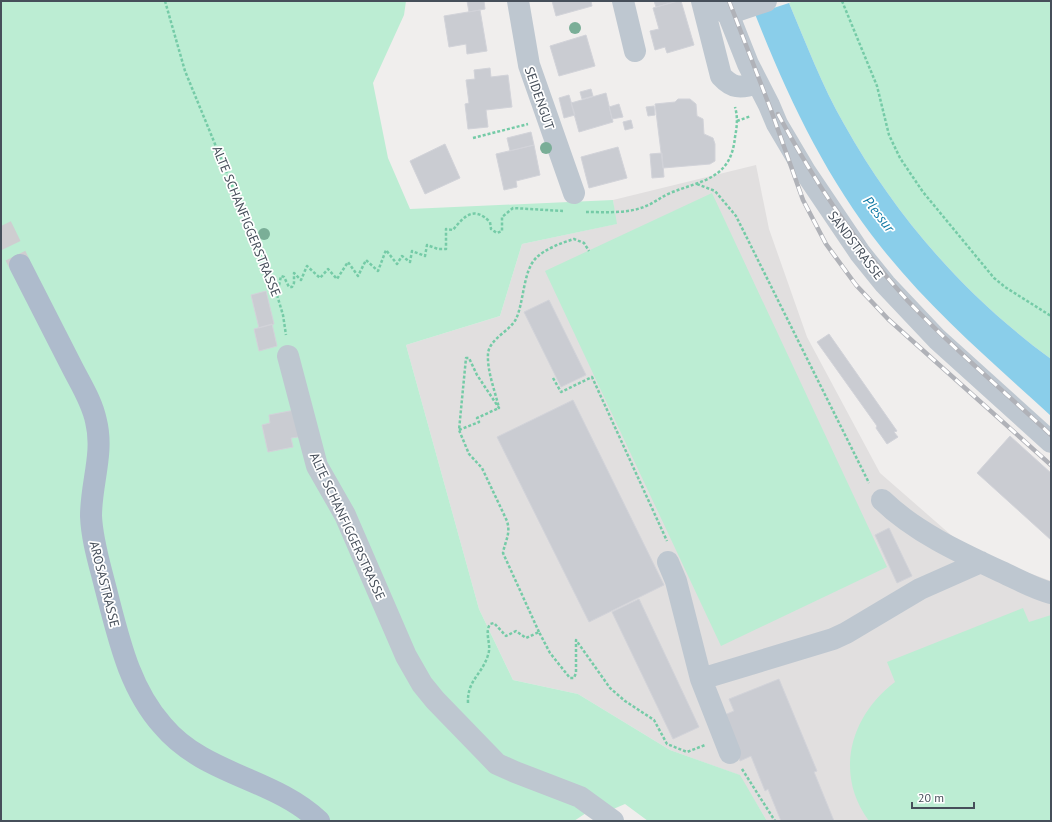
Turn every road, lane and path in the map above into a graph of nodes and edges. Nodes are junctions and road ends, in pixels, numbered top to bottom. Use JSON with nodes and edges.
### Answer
{"nodes":[{"id":1,"x":165,"y":1,"type":"edge"},
{"id":2,"x":518,"y":1,"type":"edge"},
{"id":3,"x":623,"y":1,"type":"edge"},
{"id":4,"x":702,"y":1,"type":"edge"},
{"id":5,"x":766,"y":1,"type":"edge"},
{"id":6,"x":842,"y":1,"type":"edge"},
{"id":7,"x":731,"y":8,"type":"edge"},
{"id":8,"x":634,"y":50,"type":"dead end"},
{"id":9,"x":756,"y":83,"type":"junction"},
{"id":10,"x":733,"y":86,"type":"junction"},
{"id":11,"x":756,"y":111,"type":"dead end"},
{"id":12,"x":548,"y":119,"type":"junction"},
{"id":13,"x":737,"y":121,"type":"junction"},
{"id":14,"x":473,"y":138,"type":"dead end"},
{"id":15,"x":696,"y":184,"type":"junction"},
{"id":16,"x":575,"y":205,"type":"junction"},
{"id":17,"x":589,"y":251,"type":"dead end"},
{"id":18,"x":20,"y":265,"type":"tunnel mouth"},
{"id":19,"x":277,"y":295,"type":"junction"},
{"id":20,"x":1051,"y":316,"type":"edge"},
{"id":21,"x":288,"y":356,"type":"joint"},
{"id":22,"x":553,"y":378,"type":"dead end"},
{"id":23,"x":499,"y":408,"type":"junction"},
{"id":24,"x":459,"y":430,"type":"junction"},
{"id":25,"x":1051,"y":442,"type":"edge"},
{"id":26,"x":882,"y":500,"type":"joint"},
{"id":27,"x":668,"y":562,"type":"joint"},
{"id":28,"x":981,"y":562,"type":"junction"},
{"id":29,"x":1051,"y":593,"type":"edge"},
{"id":30,"x":539,"y":632,"type":"junction"},
{"id":31,"x":701,"y":679,"type":"junction"},
{"id":32,"x":471,"y":710,"type":"dead end"},
{"id":33,"x":730,"y":753,"type":"junction"},
{"id":34,"x":319,"y":821,"type":"edge"},
{"id":35,"x":613,"y":821,"type":"edge"},
{"id":36,"x":775,"y":821,"type":"edge"}],
"edges":[{"from":1,"to":19,"type":"path","name":"ALTE SCHANFIGGERSTRASSE"},
{"from":2,"to":12,"type":"street","name":"SEIDENGUT"},
{"from":3,"to":8,"type":"street"},
{"from":4,"to":10,"type":"street"},
{"from":5,"to":7,"type":"street"},
{"from":6,"to":20,"type":"path"},
{"from":7,"to":9,"type":"street","name":"SANDSTRASSE"},
{"from":9,"to":10,"type":"street"},
{"from":9,"to":25,"type":"street","name":"SANDSTRASSE"},
{"from":10,"to":13,"type":"path"},
{"from":11,"to":13,"type":"path"},
{"from":12,"to":14,"type":"path"},
{"from":12,"to":16,"type":"street","name":"SEIDENGUT"},
{"from":13,"to":15,"type":"path"},
{"from":15,"to":16,"type":"path"},
{"from":15,"to":26,"type":"path"},
{"from":16,"to":19,"type":"path"},
{"from":17,"to":23,"type":"path"},
{"from":18,"to":34,"type":"main road","name":"AROSASTRASSE"},
{"from":19,"to":21,"type":"path","name":"ALTE SCHANFIGGERSTRASSE"},
{"from":21,"to":35,"type":"street","name":"ALTE SCHANFIGGERSTRASSE"},
{"from":22,"to":27,"type":"path"},
{"from":23,"to":24,"type":"path"},
{"from":23,"to":24,"type":"path"},
{"from":24,"to":30,"type":"path"},
{"from":26,"to":28,"type":"street"},
{"from":27,"to":31,"type":"street"},
{"from":28,"to":29,"type":"street"},
{"from":28,"to":31,"type":"street"},
{"from":30,"to":32,"type":"path"},
{"from":30,"to":33,"type":"path"},
{"from":31,"to":33,"type":"street"},
{"from":33,"to":36,"type":"path"}]}
